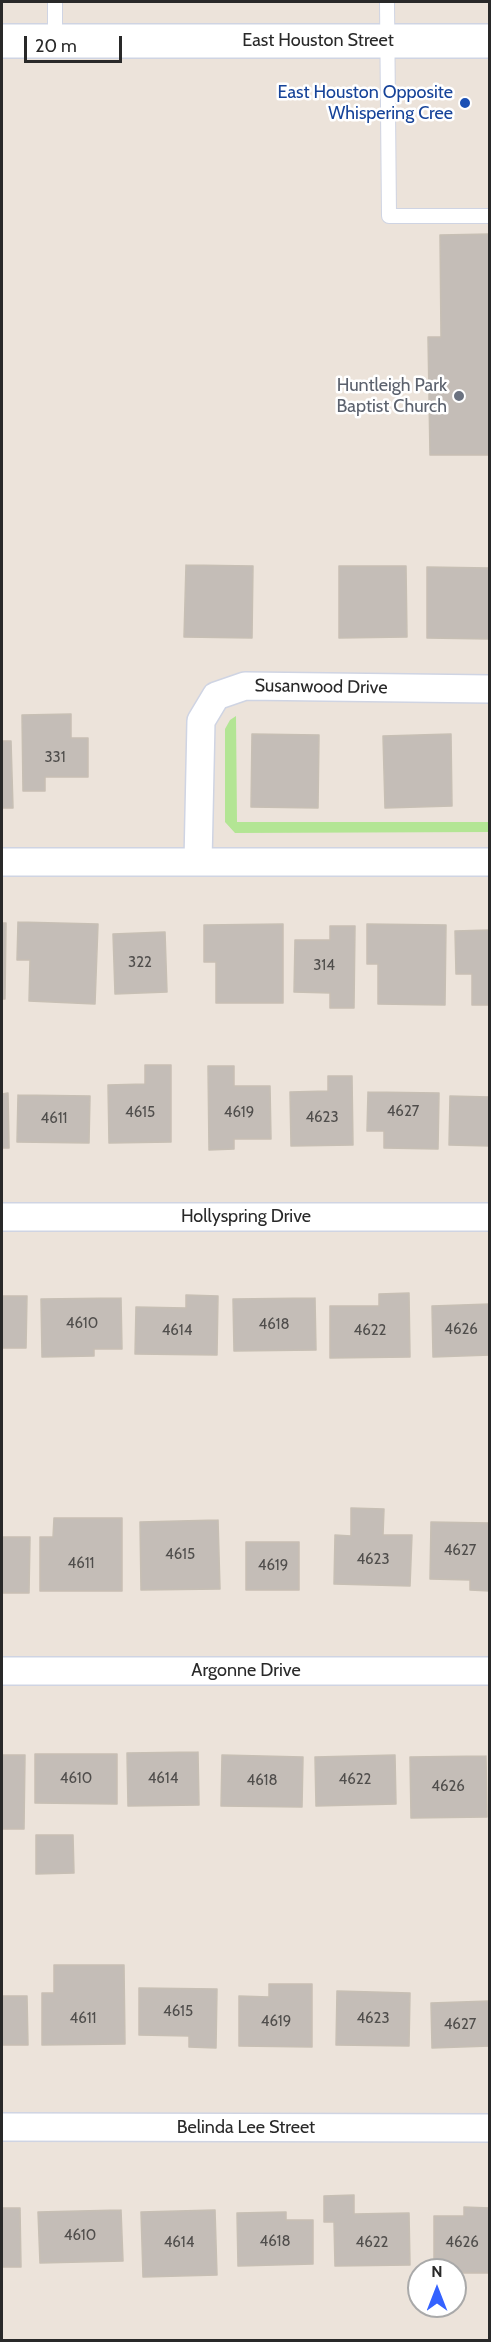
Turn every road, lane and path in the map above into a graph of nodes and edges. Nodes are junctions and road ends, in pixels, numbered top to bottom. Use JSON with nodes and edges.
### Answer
{"nodes":[{"id":1,"x":55,"y":2,"type":"edge"},
{"id":2,"x":387,"y":2,"type":"edge"},
{"id":3,"x":2,"y":41,"type":"edge"},
{"id":4,"x":55,"y":41,"type":"junction"},
{"id":5,"x":387,"y":41,"type":"junction"},
{"id":6,"x":489,"y":41,"type":"edge"},
{"id":7,"x":489,"y":216,"type":"edge"},
{"id":8,"x":489,"y":689,"type":"edge"},
{"id":9,"x":2,"y":861,"type":"edge"},
{"id":10,"x":198,"y":862,"type":"junction"},
{"id":11,"x":489,"y":862,"type":"edge"},
{"id":12,"x":2,"y":1217,"type":"edge"},
{"id":13,"x":489,"y":1217,"type":"edge"},
{"id":14,"x":2,"y":1671,"type":"edge"},
{"id":15,"x":489,"y":1671,"type":"edge"},
{"id":16,"x":2,"y":2127,"type":"edge"},
{"id":17,"x":489,"y":2128,"type":"edge"}],
"edges":[{"from":1,"to":4,"type":"lane"},
{"from":2,"to":5,"type":"lane"},
{"from":3,"to":4,"type":"main road","name":"East Houston Street"},
{"from":4,"to":5,"type":"main road","name":"East Houston Street"},
{"from":5,"to":6,"type":"main road","name":"East Houston Street"},
{"from":5,"to":7,"type":"lane"},
{"from":8,"to":10,"type":"street","name":"Susanwood Drive"},
{"from":9,"to":10,"type":"street"},
{"from":10,"to":11,"type":"street"},
{"from":12,"to":13,"type":"street","name":"Hollyspring Drive"},
{"from":14,"to":15,"type":"street","name":"Argonne Drive"},
{"from":16,"to":17,"type":"street","name":"Belinda Lee Street"}]}
